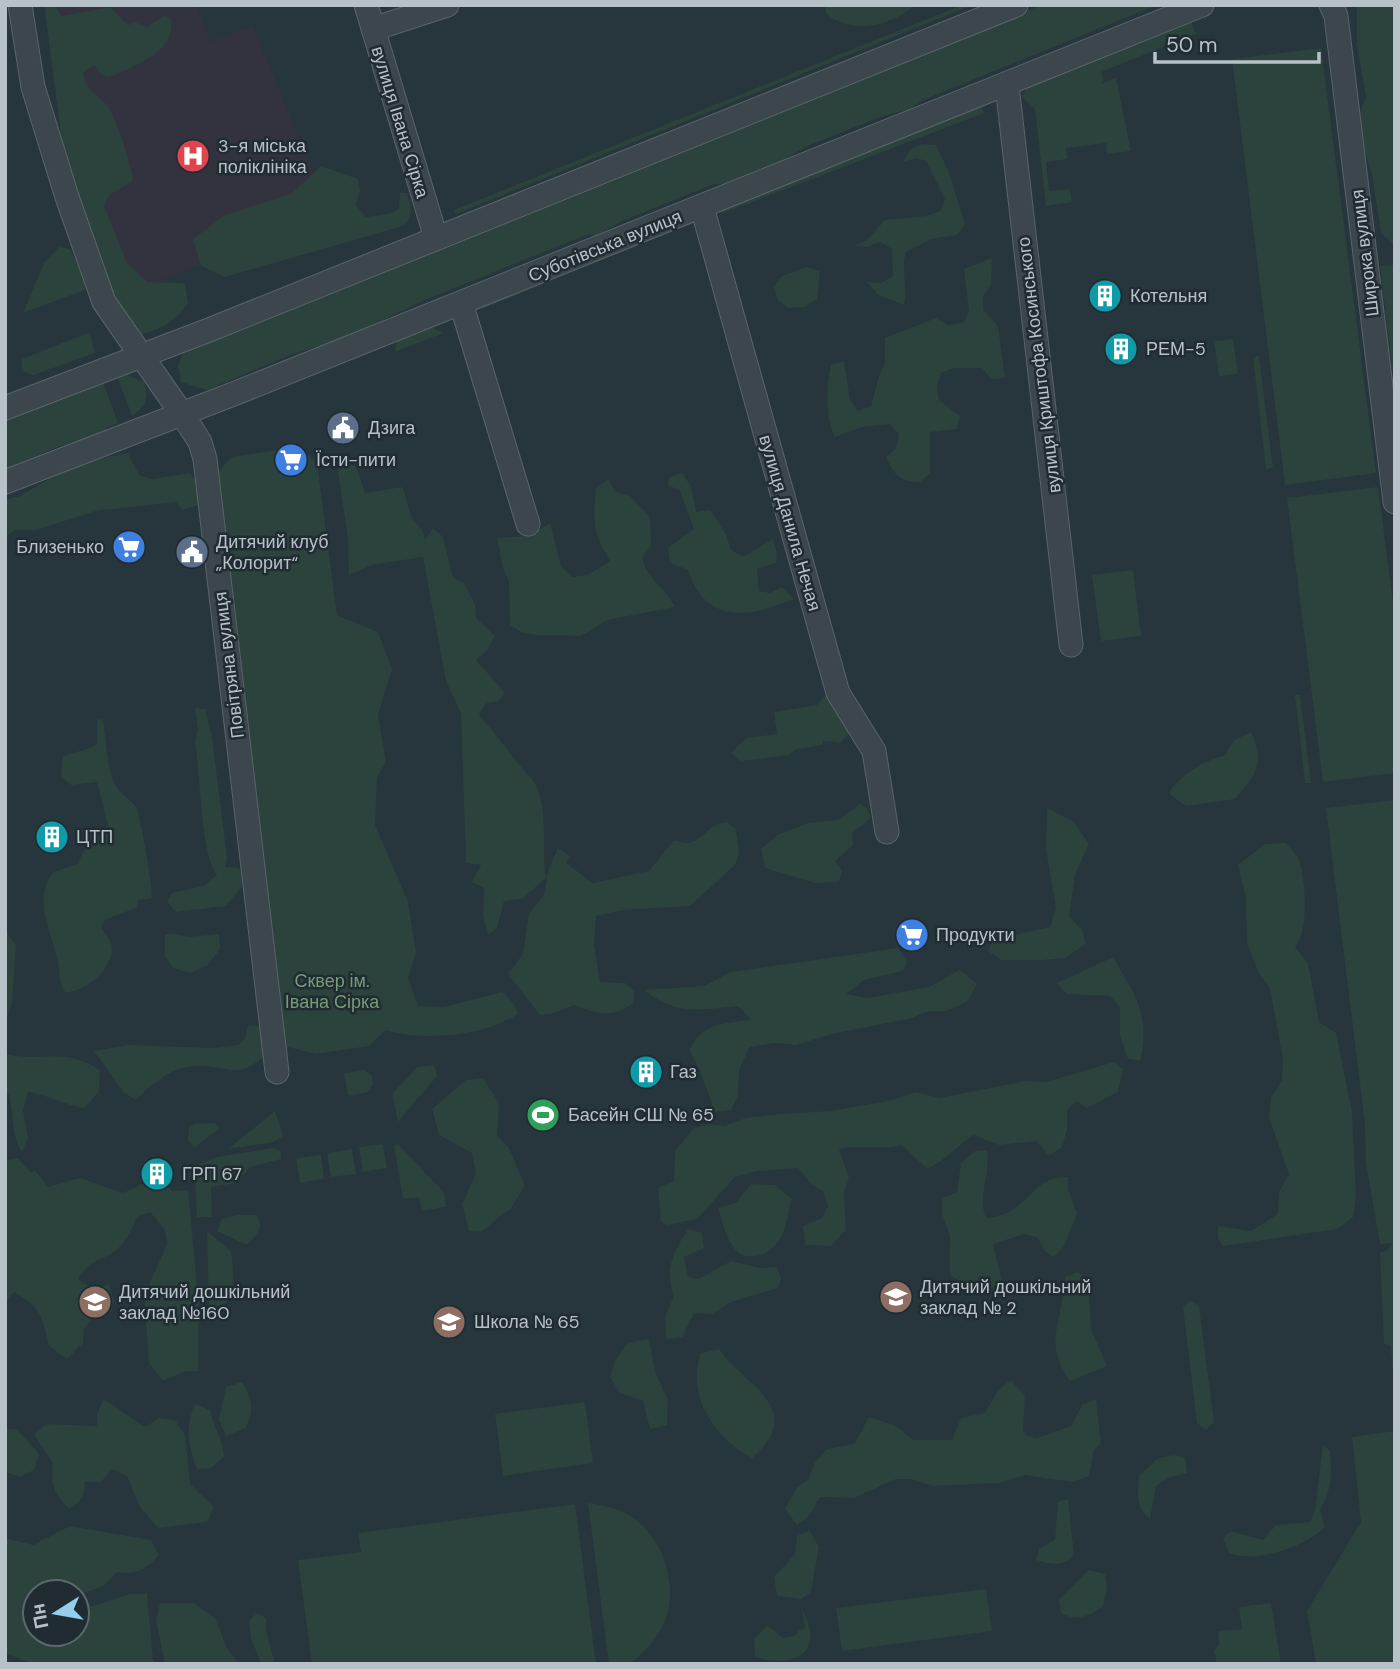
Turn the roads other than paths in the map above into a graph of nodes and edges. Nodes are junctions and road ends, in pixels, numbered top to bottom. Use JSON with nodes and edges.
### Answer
{"nodes":[{"id":1,"x":20,"y":5,"type":"edge"},
{"id":2,"x":366,"y":5,"type":"edge"},
{"id":3,"x":447,"y":5,"type":"edge"},
{"id":4,"x":1016,"y":5,"type":"edge"},
{"id":5,"x":1202,"y":5,"type":"edge"},
{"id":6,"x":1331,"y":5,"type":"edge"},
{"id":7,"x":373,"y":29,"type":"junction"},
{"id":8,"x":1007,"y":85,"type":"junction"},
{"id":9,"x":702,"y":207,"type":"junction"},
{"id":10,"x":436,"y":238,"type":"junction"},
{"id":11,"x":461,"y":303,"type":"junction"},
{"id":12,"x":140,"y":354,"type":"junction"},
{"id":13,"x":5,"y":408,"type":"edge"},
{"id":14,"x":182,"y":414,"type":"junction"},
{"id":15,"x":5,"y":482,"type":"edge"},
{"id":16,"x":1395,"y":502,"type":"edge"},
{"id":17,"x":528,"y":524,"type":"dead end"},
{"id":18,"x":1071,"y":645,"type":"dead end"},
{"id":19,"x":887,"y":832,"type":"dead end"},
{"id":20,"x":277,"y":1072,"type":"dead end"}],
"edges":[{"from":1,"to":12,"type":"street","name":"Повітряна вулиця"},
{"from":2,"to":7,"type":"street","name":"вулиця Івана Сірка"},
{"from":3,"to":7,"type":"street"},
{"from":4,"to":10,"type":"street"},
{"from":5,"to":8,"type":"street","name":"Суботівська вулиця"},
{"from":6,"to":16,"type":"street","name":"Широка вулиця"},
{"from":7,"to":10,"type":"street","name":"вулиця Івана Сірка"},
{"from":8,"to":9,"type":"street","name":"Суботівська вулиця"},
{"from":8,"to":18,"type":"street","name":"вулиця Криштофа Косинського"},
{"from":9,"to":11,"type":"street","name":"Суботівська вулиця"},
{"from":9,"to":19,"type":"street","name":"вулиця Данила Нечая"},
{"from":10,"to":12,"type":"street"},
{"from":11,"to":14,"type":"street","name":"Суботівська вулиця"},
{"from":11,"to":17,"type":"street"},
{"from":12,"to":13,"type":"street"},
{"from":12,"to":14,"type":"street","name":"Повітряна вулиця"},
{"from":14,"to":15,"type":"street","name":"Суботівська вулиця"},
{"from":14,"to":20,"type":"street","name":"Повітряна вулиця"}]}
